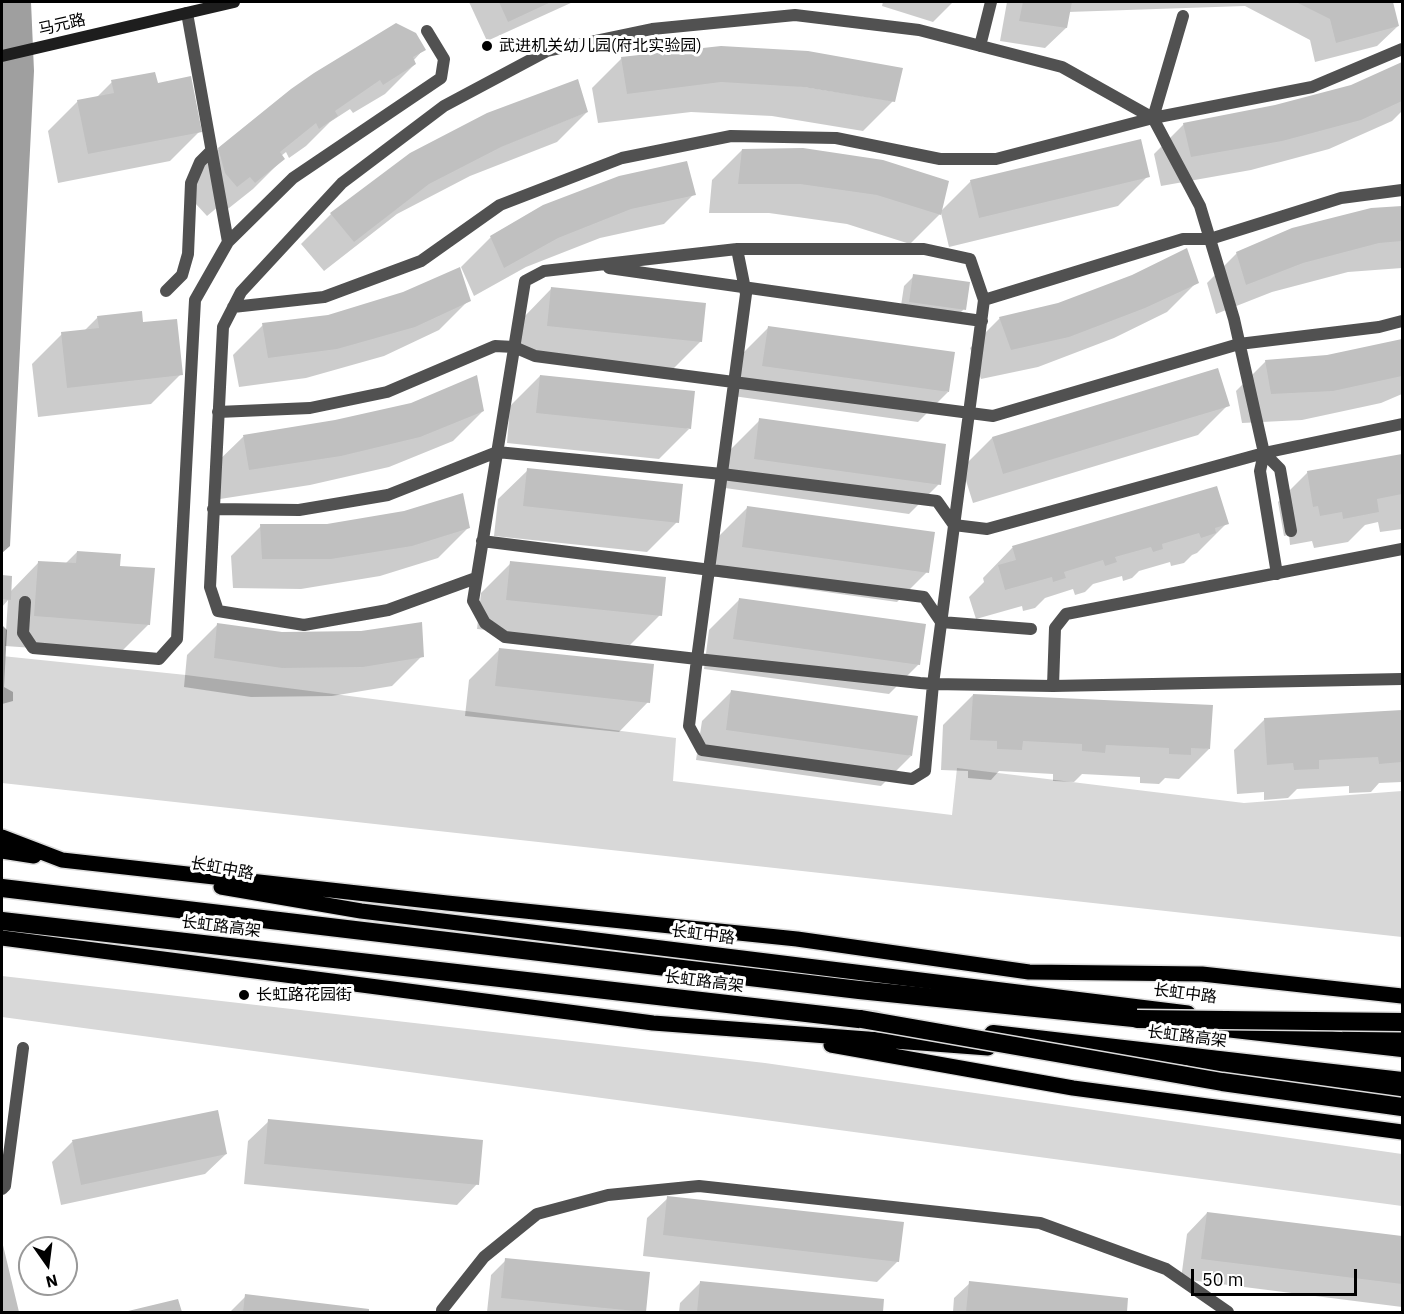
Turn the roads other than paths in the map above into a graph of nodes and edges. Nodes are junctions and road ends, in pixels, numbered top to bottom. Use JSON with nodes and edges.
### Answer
{"nodes":[{"id":1,"x":234,"y":2,"type":"edge"},
{"id":2,"x":991,"y":2,"type":"edge"},
{"id":3,"x":187,"y":13,"type":"junction"},
{"id":4,"x":1183,"y":16,"type":"dead end"},
{"id":5,"x":427,"y":31,"type":"dead end"},
{"id":6,"x":980,"y":46,"type":"junction"},
{"id":7,"x":1402,"y":49,"type":"edge"},
{"id":8,"x":2,"y":56,"type":"edge"},
{"id":9,"x":1153,"y":118,"type":"junction"},
{"id":10,"x":211,"y":150,"type":"junction"},
{"id":11,"x":1402,"y":190,"type":"edge"},
{"id":12,"x":1210,"y":239,"type":"junction"},
{"id":13,"x":228,"y":242,"type":"junction"},
{"id":14,"x":737,"y":249,"type":"junction"},
{"id":15,"x":592,"y":266,"type":"junction"},
{"id":16,"x":744,"y":287,"type":"junction"},
{"id":17,"x":166,"y":291,"type":"dead end"},
{"id":18,"x":984,"y":300,"type":"junction"},
{"id":19,"x":233,"y":307,"type":"junction"},
{"id":20,"x":982,"y":321,"type":"junction"},
{"id":21,"x":1402,"y":321,"type":"edge"},
{"id":22,"x":1239,"y":344,"type":"junction"},
{"id":23,"x":514,"y":347,"type":"junction"},
{"id":24,"x":734,"y":383,"type":"junction"},
{"id":25,"x":218,"y":412,"type":"junction"},
{"id":26,"x":969,"y":414,"type":"junction"},
{"id":27,"x":1402,"y":424,"type":"edge"},
{"id":28,"x":497,"y":452,"type":"junction"},
{"id":29,"x":1264,"y":453,"type":"junction"},
{"id":30,"x":722,"y":474,"type":"junction"},
{"id":31,"x":213,"y":509,"type":"junction"},
{"id":32,"x":954,"y":525,"type":"junction"},
{"id":33,"x":1291,"y":531,"type":"dead end"},
{"id":34,"x":482,"y":541,"type":"junction"},
{"id":35,"x":1402,"y":549,"type":"edge"},
{"id":36,"x":709,"y":570,"type":"junction"},
{"id":37,"x":1277,"y":573,"type":"junction"},
{"id":38,"x":476,"y":578,"type":"junction"},
{"id":39,"x":26,"y":602,"type":"dead end"},
{"id":40,"x":941,"y":622,"type":"junction"},
{"id":41,"x":1031,"y":629,"type":"dead end"},
{"id":42,"x":697,"y":658,"type":"junction"},
{"id":43,"x":1402,"y":679,"type":"edge"},
{"id":44,"x":933,"y":684,"type":"junction"},
{"id":45,"x":1053,"y":686,"type":"junction"},
{"id":46,"x":2,"y":837,"type":"edge"},
{"id":47,"x":2,"y":851,"type":"edge"},
{"id":48,"x":62,"y":860,"type":"junction"},
{"id":49,"x":2,"y":888,"type":"edge"},
{"id":50,"x":2,"y":921,"type":"edge"},
{"id":51,"x":2,"y":938,"type":"edge"},
{"id":52,"x":1402,"y":996,"type":"edge"},
{"id":53,"x":861,"y":1019,"type":"junction"},
{"id":54,"x":1137,"y":1019,"type":"junction"},
{"id":55,"x":1402,"y":1022,"type":"edge"},
{"id":56,"x":746,"y":1030,"type":"junction"},
{"id":57,"x":1402,"y":1034,"type":"edge"},
{"id":58,"x":23,"y":1048,"type":"dead end"},
{"id":59,"x":1402,"y":1048,"type":"edge"},
{"id":60,"x":1402,"y":1081,"type":"edge"},
{"id":61,"x":1402,"y":1094,"type":"edge"},
{"id":62,"x":1402,"y":1107,"type":"edge"},
{"id":63,"x":1402,"y":1132,"type":"edge"},
{"id":64,"x":2,"y":1189,"type":"edge"},
{"id":65,"x":442,"y":1312,"type":"edge"},
{"id":66,"x":1228,"y":1312,"type":"edge"}],
"edges":[{"from":1,"to":3,"type":"street","name":"马元路"},
{"from":2,"to":6,"type":"lane"},
{"from":3,"to":8,"type":"street","name":"马元路"},
{"from":3,"to":10,"type":"lane"},
{"from":4,"to":9,"type":"lane"},
{"from":5,"to":13,"type":"lane"},
{"from":6,"to":9,"type":"lane"},
{"from":6,"to":19,"type":"lane"},
{"from":7,"to":9,"type":"lane"},
{"from":9,"to":12,"type":"lane"},
{"from":9,"to":19,"type":"lane"},
{"from":10,"to":13,"type":"lane"},
{"from":10,"to":17,"type":"lane"},
{"from":11,"to":12,"type":"lane"},
{"from":12,"to":18,"type":"lane"},
{"from":12,"to":22,"type":"lane"},
{"from":13,"to":39,"type":"lane"},
{"from":14,"to":15,"type":"lane"},
{"from":14,"to":16,"type":"lane"},
{"from":14,"to":18,"type":"lane"},
{"from":15,"to":16,"type":"lane"},
{"from":15,"to":23,"type":"lane"},
{"from":16,"to":20,"type":"lane"},
{"from":16,"to":24,"type":"lane"},
{"from":18,"to":20,"type":"lane"},
{"from":19,"to":25,"type":"lane"},
{"from":20,"to":26,"type":"lane"},
{"from":21,"to":22,"type":"lane"},
{"from":22,"to":26,"type":"lane"},
{"from":22,"to":29,"type":"lane"},
{"from":23,"to":24,"type":"lane"},
{"from":23,"to":25,"type":"lane"},
{"from":23,"to":28,"type":"lane"},
{"from":24,"to":26,"type":"lane"},
{"from":24,"to":30,"type":"lane"},
{"from":25,"to":31,"type":"lane"},
{"from":26,"to":32,"type":"lane"},
{"from":27,"to":29,"type":"lane"},
{"from":28,"to":30,"type":"lane"},
{"from":28,"to":31,"type":"lane"},
{"from":28,"to":34,"type":"lane"},
{"from":29,"to":32,"type":"lane"},
{"from":29,"to":33,"type":"lane"},
{"from":29,"to":37,"type":"lane"},
{"from":30,"to":32,"type":"lane"},
{"from":30,"to":36,"type":"lane"},
{"from":31,"to":38,"type":"lane"},
{"from":32,"to":40,"type":"lane"},
{"from":34,"to":36,"type":"lane"},
{"from":34,"to":38,"type":"lane"},
{"from":35,"to":37,"type":"lane"},
{"from":36,"to":40,"type":"lane"},
{"from":36,"to":42,"type":"lane"},
{"from":37,"to":45,"type":"lane"},
{"from":38,"to":42,"type":"lane"},
{"from":40,"to":41,"type":"lane"},
{"from":40,"to":44,"type":"lane"},
{"from":42,"to":44,"type":"lane"},
{"from":42,"to":44,"type":"lane"},
{"from":43,"to":45,"type":"lane"},
{"from":44,"to":45,"type":"lane"},
{"from":46,"to":48,"type":"main road"},
{"from":47,"to":48,"type":"main road","name":"长虹中路"},
{"from":48,"to":52,"type":"main road"},
{"from":48,"to":57,"type":"main road","name":"长虹中路"},
{"from":49,"to":54,"type":"highway","name":"长虹路高架"},
{"from":50,"to":53,"type":"highway","name":"长虹路高架"},
{"from":51,"to":56,"type":"main road"},
{"from":53,"to":60,"type":"highway","name":"长虹路高架","bridge":true},
{"from":53,"to":62,"type":"highway","bridge":true},
{"from":54,"to":55,"type":"highway","bridge":true},
{"from":54,"to":59,"type":"highway","name":"长虹路高架","bridge":true},
{"from":56,"to":61,"type":"main road"},
{"from":56,"to":63,"type":"main road"},
{"from":58,"to":64,"type":"lane"},
{"from":65,"to":66,"type":"lane"}]}
